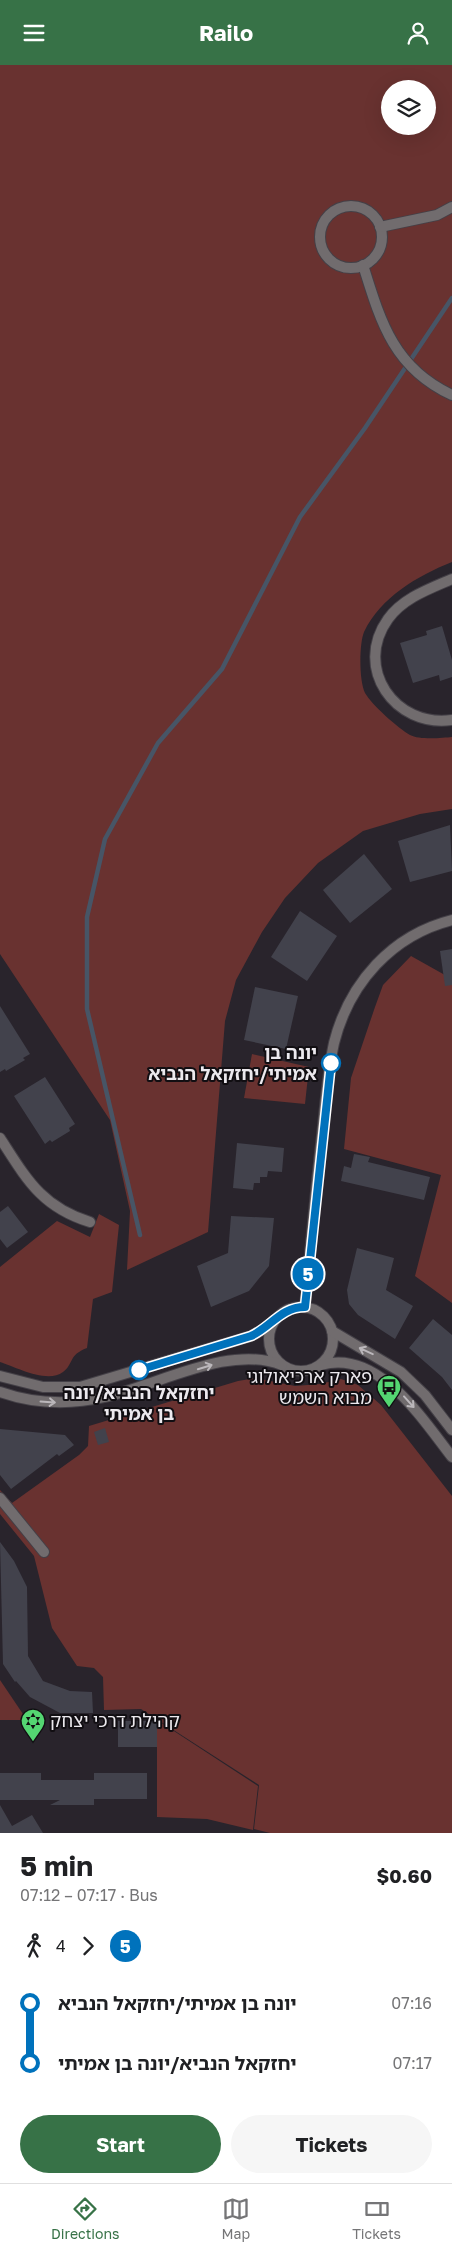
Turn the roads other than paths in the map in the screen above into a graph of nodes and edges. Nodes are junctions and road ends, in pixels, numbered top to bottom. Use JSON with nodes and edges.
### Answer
{"nodes":[{"id":1,"x":452,"y":207,"type":"edge"},
{"id":2,"x":380,"y":227,"type":"junction"},
{"id":3,"x":363,"y":265,"type":"junction"},
{"id":4,"x":452,"y":395,"type":"edge"},
{"id":5,"x":452,"y":579,"type":"edge"},
{"id":6,"x":452,"y":720,"type":"edge"},
{"id":7,"x":452,"y":921,"type":"edge"},
{"id":8,"x":0,"y":1138,"type":"edge"},
{"id":9,"x":90,"y":1222,"type":"dead end"},
{"id":10,"x":305,"y":1307,"type":"junction"},
{"id":11,"x":275,"y":1320,"type":"junction"},
{"id":12,"x":332,"y":1331,"type":"junction"},
{"id":13,"x":282,"y":1365,"type":"junction"},
{"id":14,"x":320,"y":1365,"type":"junction"},
{"id":15,"x":0,"y":1376,"type":"edge"},
{"id":16,"x":1,"y":1394,"type":"edge"},
{"id":17,"x":452,"y":1430,"type":"edge"},
{"id":18,"x":452,"y":1457,"type":"edge"},
{"id":19,"x":0,"y":1498,"type":"edge"},
{"id":20,"x":44,"y":1552,"type":"dead end"}],
"edges":[{"from":1,"to":2,"type":"street"},
{"from":2,"to":3,"type":"street"},
{"from":2,"to":3,"type":"street"},
{"from":3,"to":4,"type":"street"},
{"from":5,"to":6,"type":"street"},
{"from":7,"to":10,"type":"street"},
{"from":8,"to":9,"type":"street"},
{"from":10,"to":11,"type":"street"},
{"from":10,"to":12,"type":"street"},
{"from":11,"to":13,"type":"street"},
{"from":11,"to":15,"type":"street"},
{"from":12,"to":14,"type":"street"},
{"from":17,"to":12,"type":"street","one_way":true},
{"from":13,"to":14,"type":"street"},
{"from":16,"to":13,"type":"street","one_way":true},
{"from":14,"to":18,"type":"street","one_way":true},
{"from":19,"to":20,"type":"street"}]}
